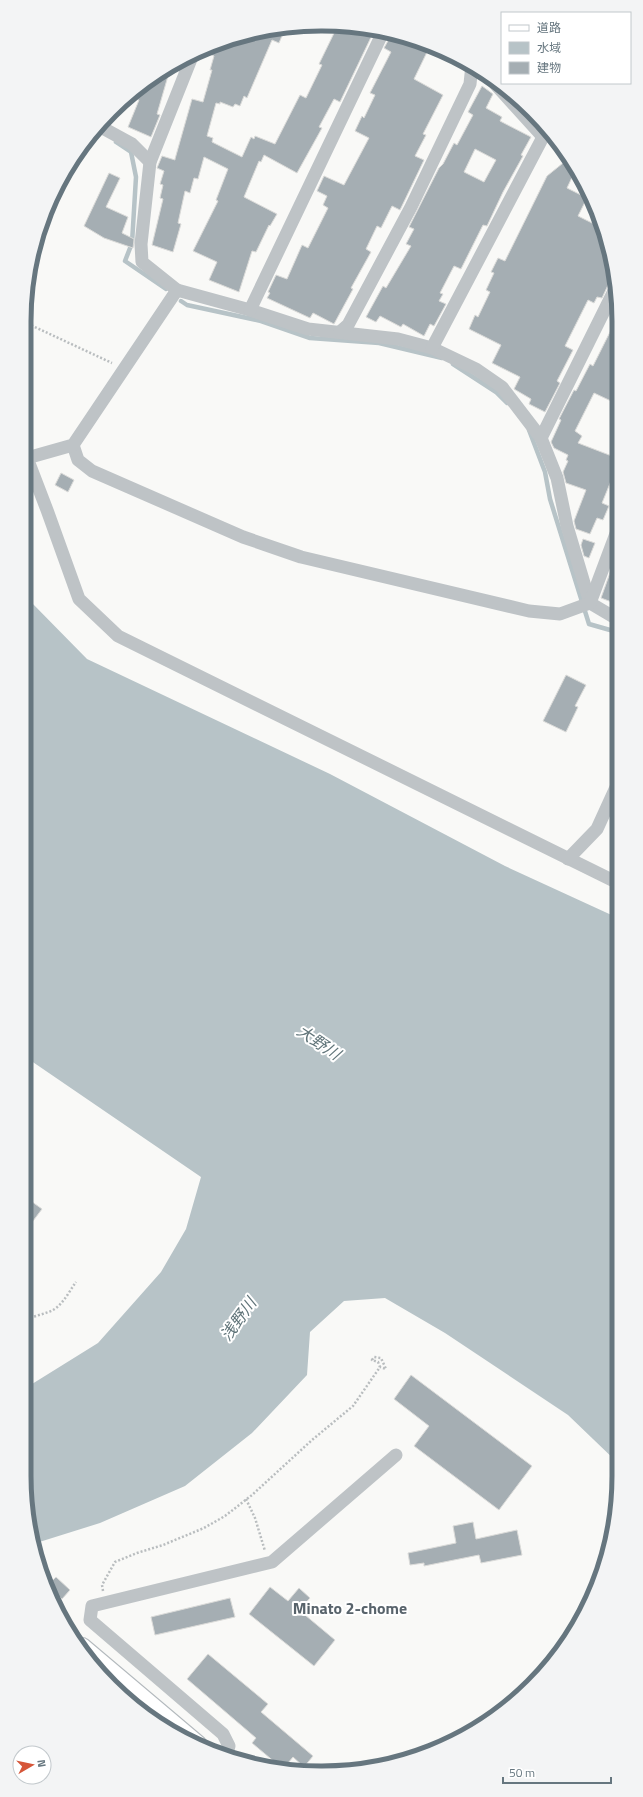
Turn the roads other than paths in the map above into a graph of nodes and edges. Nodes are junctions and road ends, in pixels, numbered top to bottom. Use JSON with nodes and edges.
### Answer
{"nodes":[{"id":1,"x":380,"y":37,"type":"edge"},
{"id":2,"x":189,"y":63,"type":"edge"},
{"id":3,"x":471,"y":73,"type":"edge"},
{"id":4,"x":510,"y":101,"type":"edge"},
{"id":5,"x":104,"y":129,"type":"edge"},
{"id":6,"x":150,"y":162,"type":"junction"},
{"id":7,"x":177,"y":290,"type":"junction"},
{"id":8,"x":611,"y":298,"type":"edge"},
{"id":9,"x":250,"y":310,"type":"junction"},
{"id":10,"x":340,"y":332,"type":"junction"},
{"id":11,"x":432,"y":348,"type":"junction"},
{"id":12,"x":541,"y":438,"type":"junction"},
{"id":13,"x":73,"y":445,"type":"junction"},
{"id":14,"x":31,"y":453,"type":"edge"},
{"id":15,"x":31,"y":467,"type":"edge"},
{"id":16,"x":612,"y":544,"type":"edge"},
{"id":17,"x":589,"y":604,"type":"junction"},
{"id":18,"x":612,"y":616,"type":"edge"},
{"id":19,"x":612,"y":796,"type":"edge"},
{"id":20,"x":568,"y":859,"type":"junction"},
{"id":21,"x":612,"y":880,"type":"edge"},
{"id":22,"x":396,"y":1455,"type":"dead end"},
{"id":23,"x":99,"y":1662,"type":"edge"},
{"id":24,"x":164,"y":1719,"type":"edge"},
{"id":25,"x":228,"y":1751,"type":"edge"}],
"edges":[{"from":1,"to":9,"type":"street"},
{"from":2,"to":6,"type":"street"},
{"from":3,"to":10,"type":"street"},
{"from":4,"to":11,"type":"street"},
{"from":5,"to":6,"type":"street"},
{"from":6,"to":7,"type":"street"},
{"from":7,"to":9,"type":"street"},
{"from":7,"to":13,"type":"street"},
{"from":8,"to":12,"type":"street"},
{"from":9,"to":10,"type":"street"},
{"from":10,"to":11,"type":"street"},
{"from":11,"to":12,"type":"street"},
{"from":12,"to":17,"type":"street"},
{"from":13,"to":14,"type":"street"},
{"from":13,"to":17,"type":"street"},
{"from":15,"to":20,"type":"street"},
{"from":16,"to":17,"type":"street"},
{"from":17,"to":18,"type":"street"},
{"from":19,"to":20,"type":"street"},
{"from":20,"to":21,"type":"street"},
{"from":22,"to":25,"type":"street"},
{"from":23,"to":24,"type":"street"}]}
